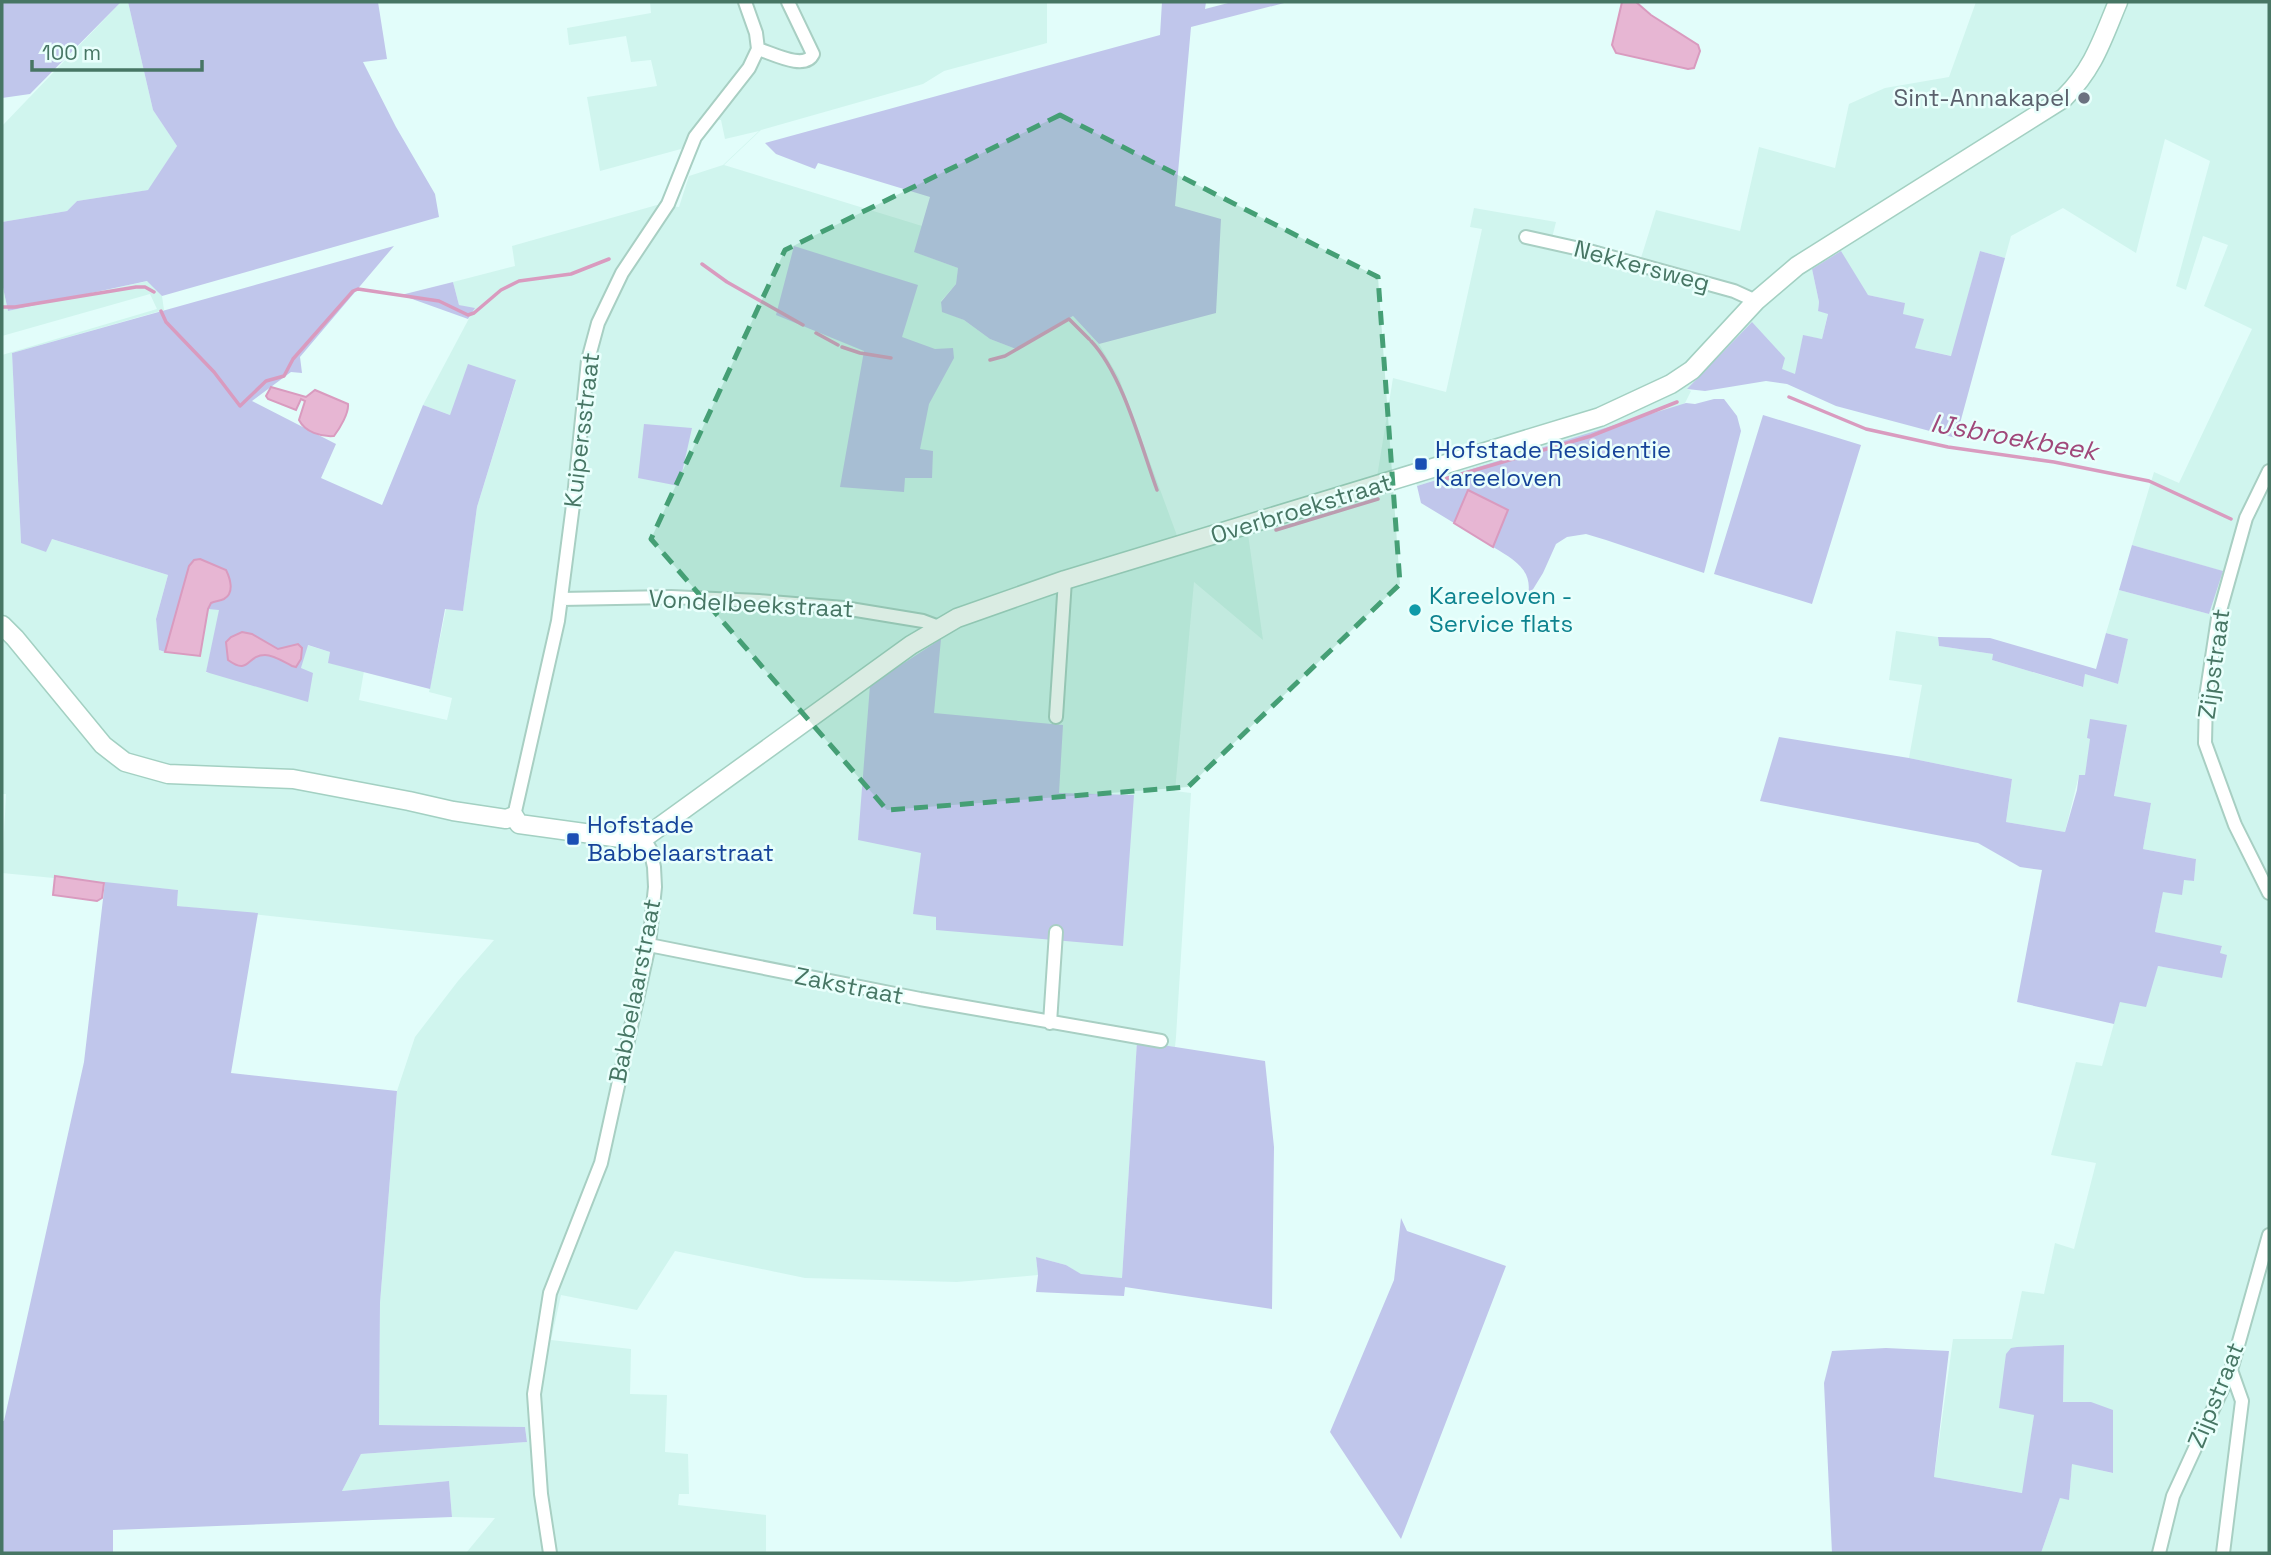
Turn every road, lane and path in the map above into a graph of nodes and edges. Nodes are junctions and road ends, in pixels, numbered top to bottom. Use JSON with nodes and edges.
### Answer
{"nodes":[{"id":1,"x":745,"y":2,"type":"edge"},
{"id":2,"x":788,"y":2,"type":"edge"},
{"id":3,"x":2118,"y":2,"type":"edge"},
{"id":4,"x":758,"y":49,"type":"junction"},
{"id":5,"x":1527,"y":237,"type":"dead end"},
{"id":6,"x":1756,"y":301,"type":"junction"},
{"id":7,"x":2269,"y":471,"type":"edge"},
{"id":8,"x":1065,"y":580,"type":"junction"},
{"id":9,"x":561,"y":599,"type":"junction"},
{"id":10,"x":2,"y":625,"type":"edge"},
{"id":11,"x":939,"y":627,"type":"junction"},
{"id":12,"x":1056,"y":718,"type":"dead end"},
{"id":13,"x":514,"y":817,"type":"junction"},
{"id":14,"x":644,"y":838,"type":"junction"},
{"id":15,"x":2269,"y":893,"type":"edge"},
{"id":16,"x":1055,"y":932,"type":"dead end"},
{"id":17,"x":649,"y":945,"type":"junction"},
{"id":18,"x":1050,"y":1023,"type":"junction"},
{"id":19,"x":1161,"y":1041,"type":"dead end"},
{"id":20,"x":2269,"y":1235,"type":"edge"},
{"id":21,"x":2231,"y":1370,"type":"junction"},
{"id":22,"x":550,"y":1553,"type":"edge"},
{"id":23,"x":2159,"y":1553,"type":"edge"},
{"id":24,"x":2223,"y":1553,"type":"edge"}],
"edges":[{"from":1,"to":4,"type":"street"},
{"from":2,"to":4,"type":"street"},
{"from":3,"to":6,"type":"street","name":"Overbroekstraat"},
{"from":4,"to":9,"type":"street","name":"Kuipersstraat"},
{"from":5,"to":6,"type":"street","name":"Nekkersweg"},
{"from":6,"to":8,"type":"street","name":"Overbroekstraat"},
{"from":7,"to":15,"type":"street","name":"Zijpstraat"},
{"from":8,"to":11,"type":"street","name":"Overbroekstraat"},
{"from":8,"to":12,"type":"street"},
{"from":9,"to":11,"type":"street","name":"Vondelbeekstraat"},
{"from":9,"to":13,"type":"street","name":"Kuipersstraat"},
{"from":10,"to":13,"type":"street"},
{"from":11,"to":14,"type":"street","name":"Overbroekstraat"},
{"from":13,"to":14,"type":"street"},
{"from":14,"to":17,"type":"street","name":"Babbelaarstraat"},
{"from":16,"to":18,"type":"street"},
{"from":17,"to":18,"type":"street","name":"Zakstraat"},
{"from":17,"to":22,"type":"street","name":"Babbelaarstraat"},
{"from":18,"to":19,"type":"street","name":"Zakstraat"},
{"from":20,"to":21,"type":"street","name":"Zijpstraat"},
{"from":21,"to":23,"type":"street","name":"Zijpstraat"},
{"from":21,"to":24,"type":"street"}]}
